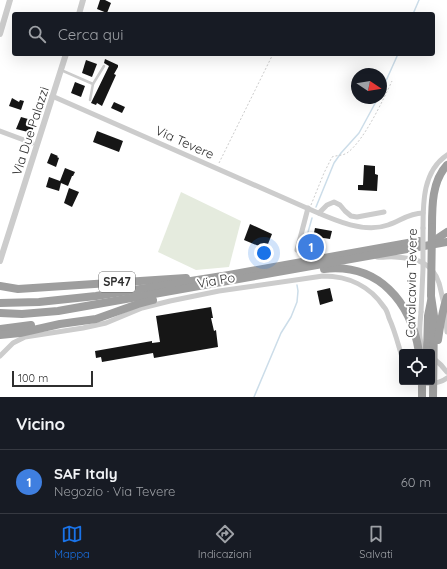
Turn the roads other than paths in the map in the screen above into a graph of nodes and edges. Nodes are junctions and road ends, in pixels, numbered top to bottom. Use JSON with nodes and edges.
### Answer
{"nodes":[{"id":1,"x":10,"y":0,"type":"edge"},
{"id":2,"x":83,"y":0,"type":"edge"},
{"id":3,"x":80,"y":12,"type":"edge"},
{"id":4,"x":0,"y":34,"type":"edge"},
{"id":5,"x":65,"y":56,"type":"edge"},
{"id":6,"x":104,"y":66,"type":"dead end"},
{"id":7,"x":61,"y":70,"type":"junction"},
{"id":8,"x":93,"y":84,"type":"junction"},
{"id":9,"x":52,"y":96,"type":"junction"},
{"id":10,"x":90,"y":100,"type":"dead end"},
{"id":11,"x":0,"y":131,"type":"edge"},
{"id":12,"x":32,"y":143,"type":"dead end"},
{"id":13,"x":447,"y":155,"type":"edge"},
{"id":14,"x":447,"y":165,"type":"edge"},
{"id":15,"x":309,"y":209,"type":"junction"},
{"id":16,"x":384,"y":212,"type":"dead end"},
{"id":17,"x":319,"y":213,"type":"junction"},
{"id":18,"x":423,"y":213,"type":"junction"},
{"id":19,"x":447,"y":232,"type":"edge"},
{"id":20,"x":447,"y":236,"type":"edge"},
{"id":21,"x":419,"y":241,"type":"dead end"},
{"id":22,"x":447,"y":242,"type":"edge"},
{"id":23,"x":297,"y":250,"type":"dead end"},
{"id":24,"x":364,"y":257,"type":"junction"},
{"id":25,"x":0,"y":261,"type":"edge"},
{"id":26,"x":262,"y":275,"type":"junction"},
{"id":27,"x":229,"y":276,"type":"junction"},
{"id":28,"x":0,"y":286,"type":"edge"},
{"id":29,"x":204,"y":286,"type":"junction"},
{"id":30,"x":432,"y":296,"type":"junction"},
{"id":31,"x":447,"y":297,"type":"edge"},
{"id":32,"x":0,"y":302,"type":"edge"},
{"id":33,"x":0,"y":313,"type":"edge"},
{"id":34,"x":60,"y":324,"type":"junction"},
{"id":35,"x":447,"y":326,"type":"edge"},
{"id":36,"x":0,"y":329,"type":"edge"},
{"id":37,"x":447,"y":332,"type":"edge"},
{"id":38,"x":0,"y":335,"type":"edge"},
{"id":39,"x":400,"y":349,"type":"edge"},
{"id":40,"x":418,"y":349,"type":"edge"},
{"id":41,"x":423,"y":349,"type":"edge"},
{"id":42,"x":426,"y":349,"type":"edge"},
{"id":43,"x":0,"y":356,"type":"edge"},
{"id":44,"x":435,"y":360,"type":"edge"},
{"id":45,"x":447,"y":372,"type":"edge"},
{"id":46,"x":447,"y":378,"type":"edge"},
{"id":47,"x":435,"y":383,"type":"edge"},
{"id":48,"x":422,"y":385,"type":"edge"},
{"id":49,"x":426,"y":385,"type":"edge"},
{"id":50,"x":422,"y":397,"type":"edge"},
{"id":51,"x":426,"y":397,"type":"edge"},
{"id":52,"x":434,"y":397,"type":"edge"}],
"edges":[{"from":1,"to":4,"type":"street"},
{"from":2,"to":3,"type":"street"},
{"from":5,"to":7,"type":"street","name":"Via Due Palazzi"},
{"from":6,"to":8,"type":"lane"},
{"from":7,"to":8,"type":"lane"},
{"from":7,"to":9,"type":"street","name":"Via Due Palazzi"},
{"from":8,"to":10,"type":"lane"},
{"from":9,"to":15,"type":"street","name":"Via Tevere"},
{"from":9,"to":25,"type":"street","name":"Via Due Palazzi"},
{"from":11,"to":12,"type":"street"},
{"from":13,"to":18,"type":"street"},
{"from":14,"to":30,"type":"highway","bridge":true},
{"from":15,"to":17,"type":"street","name":"Via Tevere"},
{"from":15,"to":23,"type":"street"},
{"from":16,"to":17,"type":"street"},
{"from":17,"to":18,"type":"street","name":"Via Tevere"},
{"from":18,"to":41,"type":"street","name":"Cavalcavia Tevere","bridge":true},
{"from":19,"to":20,"type":"highway"},
{"from":21,"to":27,"type":"highway","name":"Via Po","number":"SP47"},
{"from":22,"to":24,"type":"highway","name":"Via Po","number":"SP47"},
{"from":24,"to":26,"type":"highway","name":"Via Po","number":"SP47"},
{"from":24,"to":35,"type":"street"},
{"from":26,"to":29,"type":"highway","name":"Via Po","number":"SP47"},
{"from":26,"to":40,"type":"highway"},
{"from":27,"to":28,"type":"highway","number":"SP47"},
{"from":27,"to":32,"type":"highway","number":"SP47"},
{"from":29,"to":33,"type":"highway","number":"SP47"},
{"from":29,"to":34,"type":"highway","number":"SP47"},
{"from":30,"to":42,"type":"highway","bridge":true},
{"from":30,"to":52,"type":"highway","bridge":true},
{"from":31,"to":52,"type":"highway","bridge":true},
{"from":34,"to":36,"type":"highway","number":"SP47"},
{"from":34,"to":38,"type":"highway","number":"SP47"},
{"from":35,"to":37,"type":"street"},
{"from":39,"to":43,"type":"street","name":"Via Po"},
{"from":44,"to":45,"type":"street"},
{"from":46,"to":47,"type":"street"},
{"from":48,"to":50,"type":"highway","bridge":true},
{"from":49,"to":51,"type":"highway"}]}
